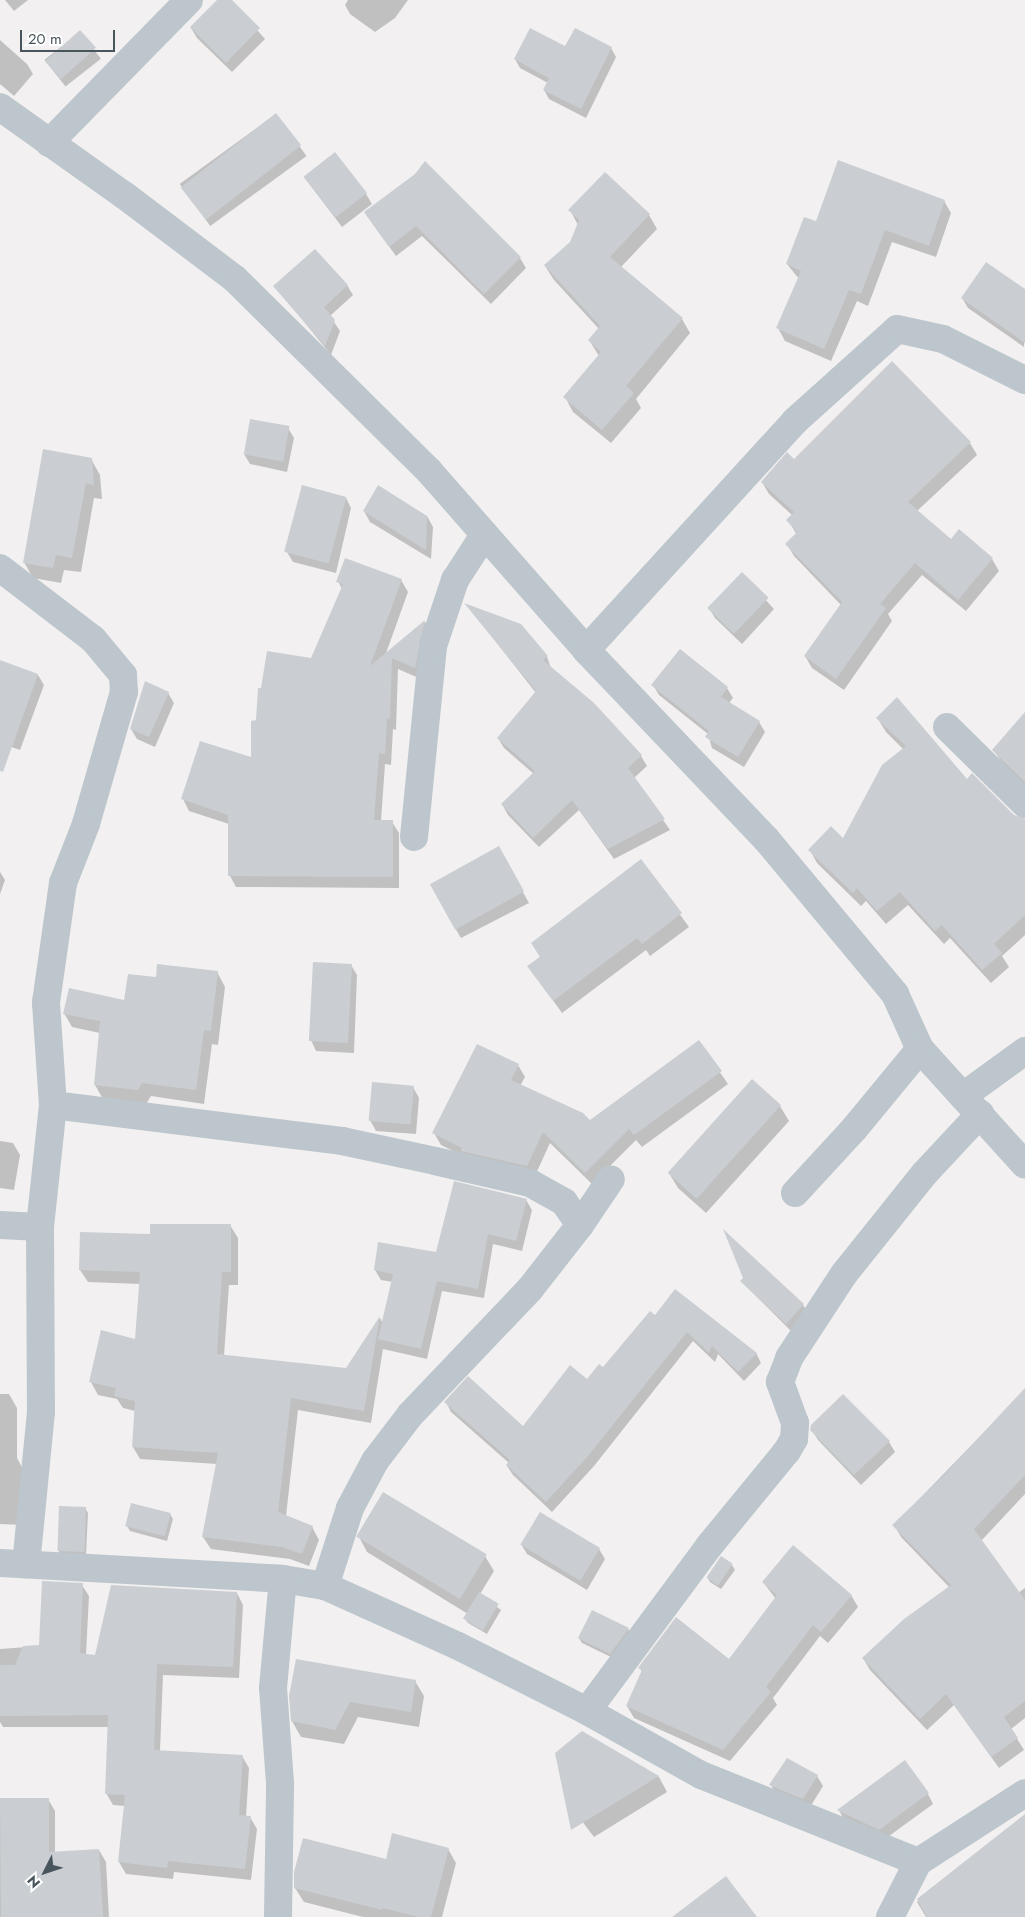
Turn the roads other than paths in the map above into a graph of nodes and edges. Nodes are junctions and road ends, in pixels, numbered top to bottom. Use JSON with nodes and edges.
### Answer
{"nodes":[{"id":1,"x":189,"y":0,"type":"edge"},
{"id":2,"x":0,"y":107,"type":"edge"},
{"id":3,"x":49,"y":143,"type":"junction"},
{"id":4,"x":1025,"y":380,"type":"edge"},
{"id":5,"x":484,"y":535,"type":"junction"},
{"id":6,"x":0,"y":568,"type":"edge"},
{"id":7,"x":586,"y":650,"type":"junction"},
{"id":8,"x":947,"y":727,"type":"dead end"},
{"id":9,"x":1025,"y":804,"type":"edge"},
{"id":10,"x":414,"y":837,"type":"dead end"},
{"id":11,"x":920,"y":1050,"type":"junction"},
{"id":12,"x":1025,"y":1051,"type":"edge"},
{"id":13,"x":53,"y":1105,"type":"junction"},
{"id":14,"x":971,"y":1105,"type":"junction"},
{"id":15,"x":1025,"y":1165,"type":"edge"},
{"id":16,"x":611,"y":1179,"type":"dead end"},
{"id":17,"x":795,"y":1193,"type":"dead end"},
{"id":18,"x":0,"y":1225,"type":"edge"},
{"id":19,"x":580,"y":1225,"type":"junction"},
{"id":20,"x":40,"y":1227,"type":"junction"},
{"id":21,"x":13,"y":1564,"type":"edge"},
{"id":22,"x":282,"y":1579,"type":"junction"},
{"id":23,"x":325,"y":1586,"type":"junction"},
{"id":24,"x":587,"y":1711,"type":"junction"},
{"id":25,"x":1025,"y":1793,"type":"edge"},
{"id":26,"x":918,"y":1862,"type":"junction"},
{"id":27,"x":278,"y":1917,"type":"edge"},
{"id":28,"x":890,"y":1917,"type":"edge"}],
"edges":[{"from":1,"to":3,"type":"street"},
{"from":2,"to":3,"type":"street"},
{"from":3,"to":5,"type":"street"},
{"from":4,"to":7,"type":"street"},
{"from":5,"to":7,"type":"street"},
{"from":5,"to":10,"type":"street"},
{"from":6,"to":13,"type":"street"},
{"from":7,"to":11,"type":"street"},
{"from":8,"to":9,"type":"street"},
{"from":11,"to":14,"type":"street"},
{"from":11,"to":17,"type":"street"},
{"from":12,"to":14,"type":"street"},
{"from":13,"to":19,"type":"street"},
{"from":13,"to":20,"type":"street"},
{"from":14,"to":15,"type":"street"},
{"from":14,"to":24,"type":"street"},
{"from":16,"to":19,"type":"street"},
{"from":18,"to":20,"type":"street"},
{"from":19,"to":23,"type":"street"},
{"from":20,"to":21,"type":"street"},
{"from":21,"to":22,"type":"street"},
{"from":22,"to":23,"type":"street"},
{"from":22,"to":27,"type":"street"},
{"from":23,"to":24,"type":"street"},
{"from":24,"to":26,"type":"street"},
{"from":25,"to":26,"type":"street"},
{"from":26,"to":28,"type":"street"}]}
